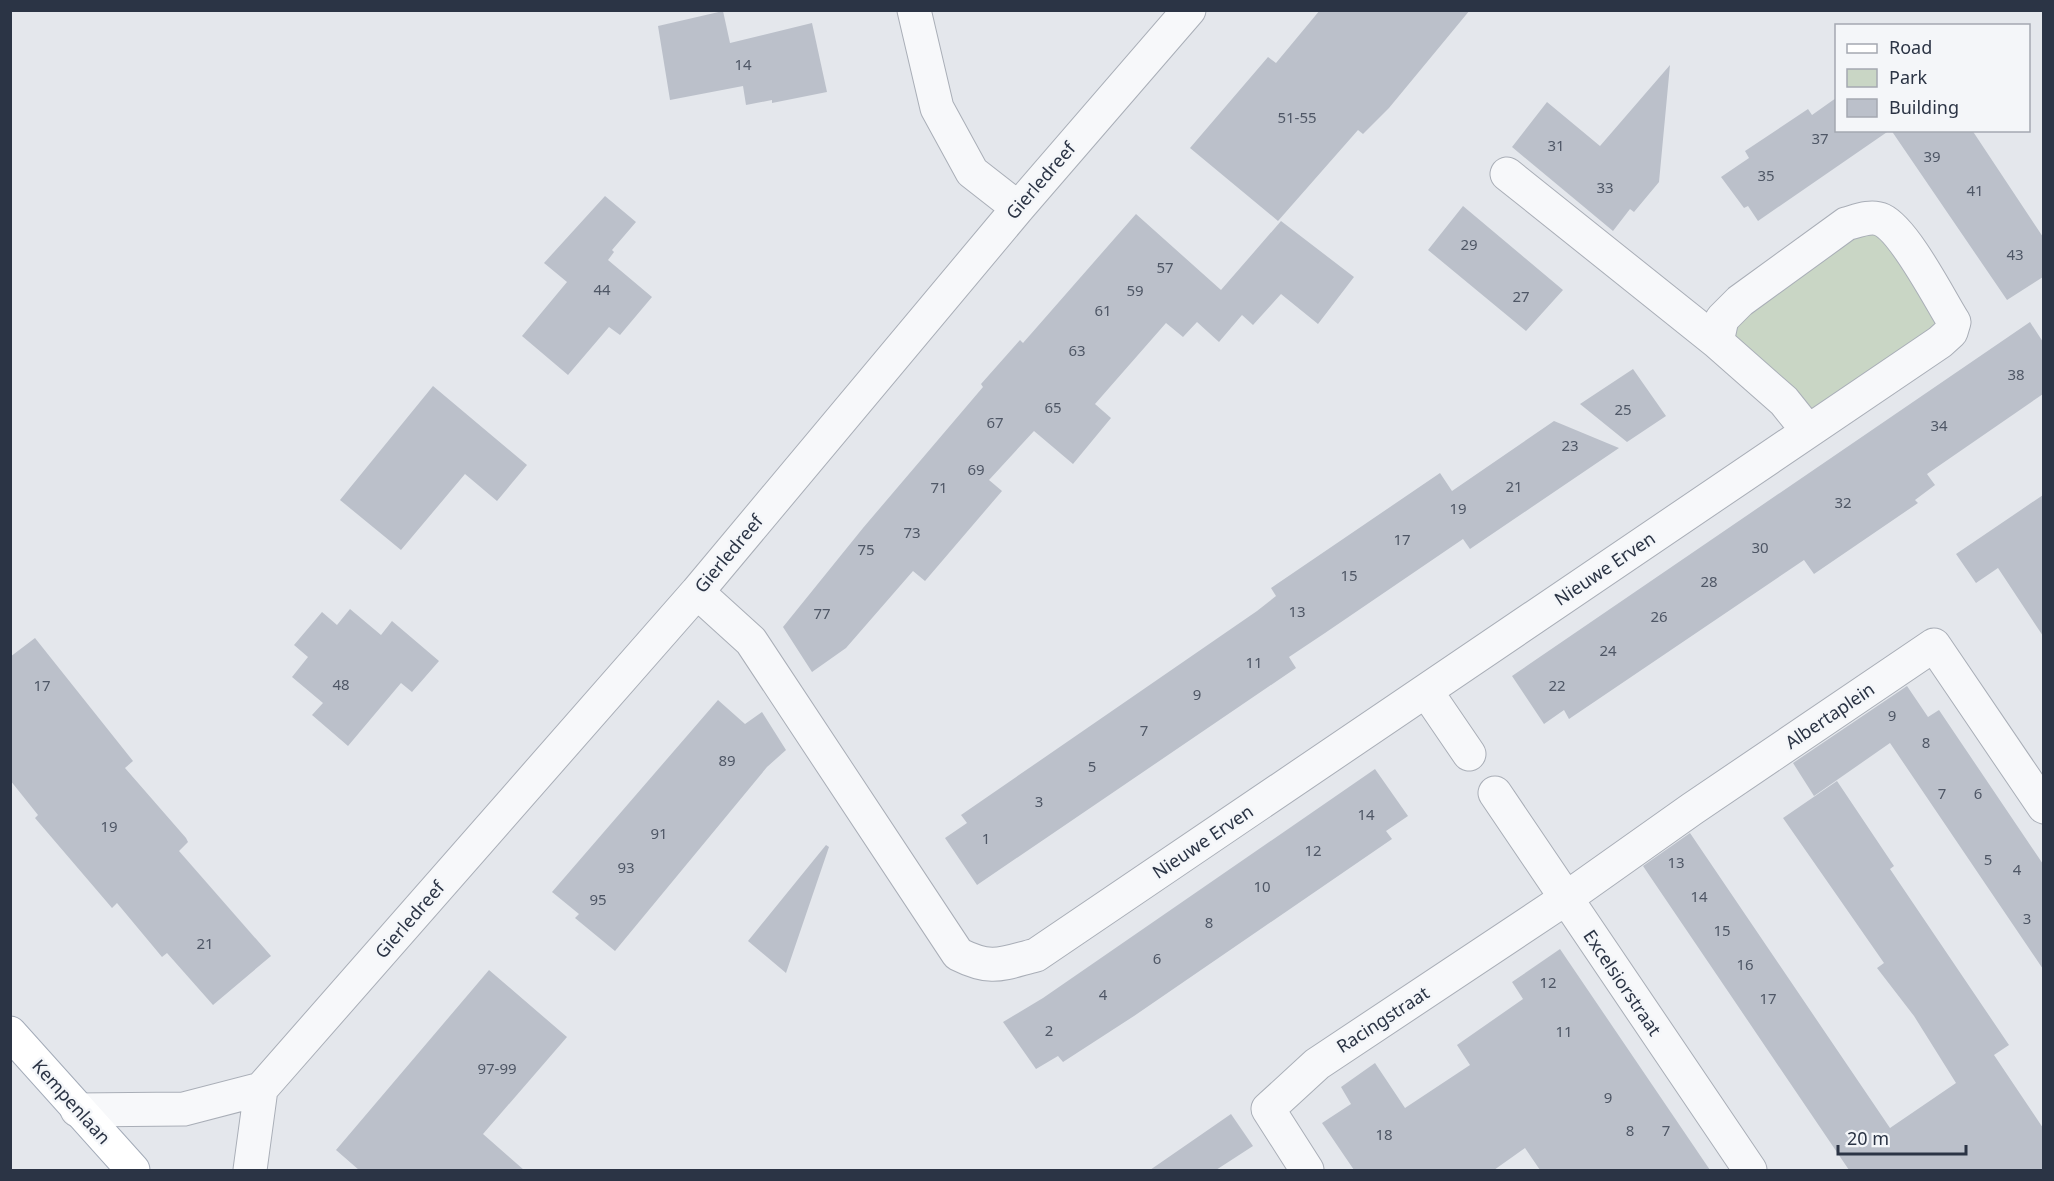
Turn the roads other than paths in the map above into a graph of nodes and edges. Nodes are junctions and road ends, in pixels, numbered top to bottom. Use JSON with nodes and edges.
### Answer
{"nodes":[{"id":1,"x":914,"y":10,"type":"edge"},
{"id":2,"x":1189,"y":10,"type":"edge"},
{"id":3,"x":1508,"y":174,"type":"dead end"},
{"id":4,"x":1018,"y":208,"type":"junction"},
{"id":5,"x":1718,"y":342,"type":"junction"},
{"id":6,"x":1808,"y":431,"type":"junction"},
{"id":7,"x":697,"y":592,"type":"junction"},
{"id":8,"x":1426,"y":691,"type":"junction"},
{"id":9,"x":1469,"y":754,"type":"dead end"},
{"id":10,"x":1495,"y":793,"type":"dead end"},
{"id":11,"x":2043,"y":807,"type":"edge"},
{"id":12,"x":1565,"y":899,"type":"junction"},
{"id":13,"x":10,"y":1033,"type":"edge"},
{"id":14,"x":261,"y":1089,"type":"junction"},
{"id":15,"x":77,"y":1110,"type":"junction"},
{"id":16,"x":133,"y":1170,"type":"edge"},
{"id":17,"x":250,"y":1170,"type":"edge"},
{"id":18,"x":1307,"y":1170,"type":"edge"},
{"id":19,"x":1750,"y":1170,"type":"edge"}],
"edges":[{"from":1,"to":4,"type":"street"},
{"from":2,"to":4,"type":"street","name":"Gierledreef"},
{"from":3,"to":5,"type":"street"},
{"from":4,"to":7,"type":"street","name":"Gierledreef"},
{"from":5,"to":6,"type":"street"},
{"from":5,"to":6,"type":"street","name":"Nieuwe Erven"},
{"from":6,"to":8,"type":"street","name":"Nieuwe Erven"},
{"from":7,"to":8,"type":"street","name":"Nieuwe Erven"},
{"from":7,"to":14,"type":"street","name":"Gierledreef"},
{"from":8,"to":9,"type":"street"},
{"from":10,"to":12,"type":"street","name":"Excelsiorstraat"},
{"from":11,"to":12,"type":"street","name":"Albertaplein"},
{"from":12,"to":18,"type":"street","name":"Racingstraat"},
{"from":12,"to":19,"type":"street","name":"Excelsiorstraat"},
{"from":13,"to":15,"type":"main road","name":"Kempenlaan"},
{"from":14,"to":15,"type":"street"},
{"from":14,"to":17,"type":"street"},
{"from":15,"to":16,"type":"main road","name":"Kempenlaan"}]}
